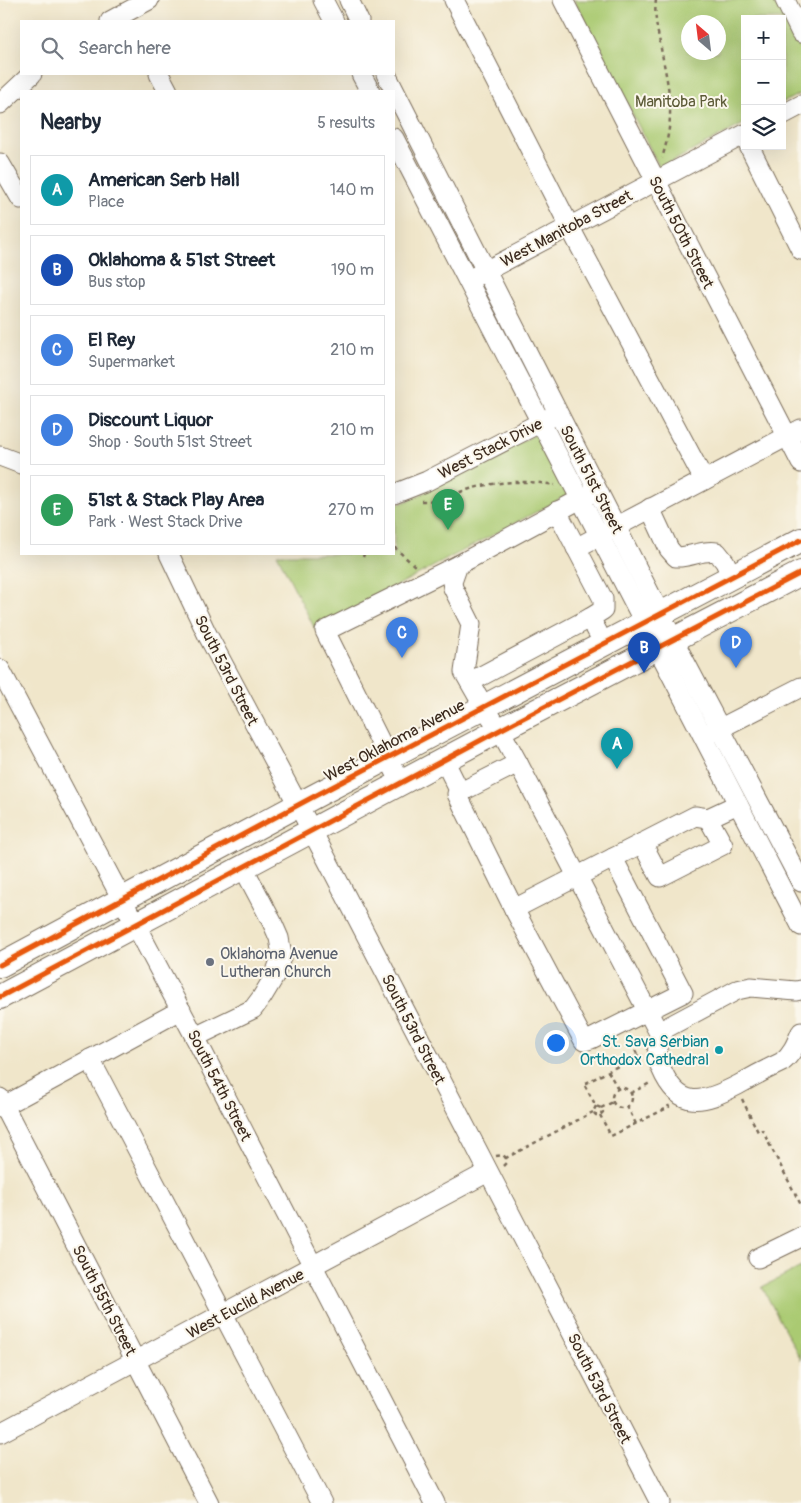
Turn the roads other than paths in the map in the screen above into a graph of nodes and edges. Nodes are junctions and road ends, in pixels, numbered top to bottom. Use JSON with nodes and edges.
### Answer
{"nodes":[{"id":1,"x":149,"y":0,"type":"edge"},
{"id":2,"x":323,"y":0,"type":"edge"},
{"id":3,"x":349,"y":0,"type":"edge"},
{"id":4,"x":454,"y":0,"type":"edge"},
{"id":5,"x":563,"y":0,"type":"edge"},
{"id":6,"x":785,"y":0,"type":"edge"},
{"id":7,"x":127,"y":11,"type":"edge"},
{"id":8,"x":112,"y":20,"type":"edge"},
{"id":9,"x":333,"y":20,"type":"edge"},
{"id":10,"x":359,"y":20,"type":"edge"},
{"id":11,"x":801,"y":33,"type":"edge"},
{"id":12,"x":31,"y":75,"type":"edge"},
{"id":13,"x":160,"y":75,"type":"edge"},
{"id":14,"x":362,"y":75,"type":"edge"},
{"id":15,"x":387,"y":75,"type":"edge"},
{"id":16,"x":167,"y":90,"type":"edge"},
{"id":17,"x":369,"y":90,"type":"edge"},
{"id":18,"x":394,"y":90,"type":"edge"},
{"id":19,"x":395,"y":92,"type":"edge"},
{"id":20,"x":0,"y":104,"type":"edge"},
{"id":21,"x":801,"y":105,"type":"edge"},
{"id":22,"x":786,"y":113,"type":"edge"},
{"id":23,"x":395,"y":140,"type":"edge"},
{"id":24,"x":741,"y":140,"type":"edge"},
{"id":25,"x":752,"y":150,"type":"edge"},
{"id":26,"x":0,"y":163,"type":"edge"},
{"id":27,"x":655,"y":181,"type":"junction"},
{"id":28,"x":20,"y":197,"type":"edge"},
{"id":29,"x":570,"y":227,"type":"junction"},
{"id":30,"x":801,"y":250,"type":"edge"},
{"id":31,"x":486,"y":271,"type":"junction"},
{"id":32,"x":467,"y":281,"type":"junction"},
{"id":33,"x":559,"y":413,"type":"junction"},
{"id":34,"x":540,"y":423,"type":"junction"},
{"id":35,"x":794,"y":432,"type":"edge"},
{"id":36,"x":0,"y":456,"type":"edge"},
{"id":37,"x":801,"y":463,"type":"edge"},
{"id":38,"x":20,"y":464,"type":"edge"},
{"id":39,"x":704,"y":480,"type":"junction"},
{"id":40,"x":598,"y":490,"type":"junction"},
{"id":41,"x":395,"y":494,"type":"edge"},
{"id":42,"x":580,"y":499,"type":"junction"},
{"id":43,"x":650,"y":508,"type":"junction"},
{"id":44,"x":557,"y":511,"type":"junction"},
{"id":45,"x":616,"y":526,"type":"junction"},
{"id":46,"x":599,"y":536,"type":"junction"},
{"id":47,"x":801,"y":540,"type":"edge"},
{"id":48,"x":576,"y":548,"type":"junction"},
{"id":49,"x":169,"y":555,"type":"edge"},
{"id":50,"x":458,"y":565,"type":"junction"},
{"id":51,"x":801,"y":573,"type":"edge"},
{"id":52,"x":731,"y":576,"type":"junction"},
{"id":53,"x":753,"y":597,"type":"junction"},
{"id":54,"x":590,"y":618,"type":"junction"},
{"id":55,"x":652,"y":618,"type":"junction"},
{"id":56,"x":665,"y":643,"type":"junction"},
{"id":57,"x":604,"y":644,"type":"junction"},
{"id":58,"x":0,"y":668,"type":"edge"},
{"id":59,"x":470,"y":682,"type":"junction"},
{"id":60,"x":801,"y":687,"type":"edge"},
{"id":61,"x":484,"y":707,"type":"junction"},
{"id":62,"x":500,"y":730,"type":"junction"},
{"id":63,"x":712,"y":732,"type":"junction"},
{"id":64,"x":388,"y":758,"type":"junction"},
{"id":65,"x":444,"y":760,"type":"junction"},
{"id":66,"x":518,"y":763,"type":"junction"},
{"id":67,"x":401,"y":783,"type":"junction"},
{"id":68,"x":460,"y":792,"type":"junction"},
{"id":69,"x":738,"y":804,"type":"junction"},
{"id":70,"x":298,"y":805,"type":"junction"},
{"id":71,"x":708,"y":818,"type":"junction"},
{"id":72,"x":311,"y":831,"type":"junction"},
{"id":73,"x":642,"y":843,"type":"junction"},
{"id":74,"x":613,"y":858,"type":"junction"},
{"id":75,"x":243,"y":867,"type":"junction"},
{"id":76,"x":577,"y":877,"type":"junction"},
{"id":77,"x":801,"y":882,"type":"edge"},
{"id":78,"x":123,"y":900,"type":"junction"},
{"id":79,"x":514,"y":909,"type":"junction"},
{"id":80,"x":136,"y":925,"type":"junction"},
{"id":81,"x":801,"y":926,"type":"edge"},
{"id":82,"x":0,"y":965,"type":"edge"},
{"id":83,"x":801,"y":990,"type":"edge"},
{"id":84,"x":0,"y":997,"type":"edge"},
{"id":85,"x":181,"y":1010,"type":"junction"},
{"id":86,"x":647,"y":1011,"type":"junction"},
{"id":87,"x":801,"y":1032,"type":"edge"},
{"id":88,"x":660,"y":1035,"type":"junction"},
{"id":89,"x":195,"y":1037,"type":"junction"},
{"id":90,"x":90,"y":1059,"type":"junction"},
{"id":91,"x":1,"y":1104,"type":"edge"},
{"id":92,"x":496,"y":1165,"type":"junction"},
{"id":93,"x":801,"y":1237,"type":"edge"},
{"id":94,"x":758,"y":1258,"type":"dead end"},
{"id":95,"x":313,"y":1267,"type":"junction"},
{"id":96,"x":224,"y":1314,"type":"junction"},
{"id":97,"x":136,"y":1360,"type":"junction"},
{"id":98,"x":0,"y":1433,"type":"edge"},
{"id":99,"x":209,"y":1503,"type":"edge"},
{"id":100,"x":322,"y":1503,"type":"edge"},
{"id":101,"x":435,"y":1503,"type":"edge"},
{"id":102,"x":660,"y":1503,"type":"edge"}],
"edges":[{"from":1,"to":7,"type":"street"},
{"from":2,"to":9,"type":"street"},
{"from":3,"to":10,"type":"street"},
{"from":4,"to":29,"type":"street"},
{"from":5,"to":27,"type":"street","name":"South 50th Street"},
{"from":6,"to":11,"type":"street"},
{"from":7,"to":8,"type":"street"},
{"from":12,"to":20,"type":"street"},
{"from":13,"to":16,"type":"street"},
{"from":14,"to":17,"type":"street"},
{"from":15,"to":18,"type":"street","name":"South 51st Street"},
{"from":19,"to":31,"type":"street","name":"South 51st Street"},
{"from":21,"to":22,"type":"street"},
{"from":23,"to":32,"type":"street","name":"South 51st Street"},
{"from":24,"to":27,"type":"street","name":"West Manitoba Street"},
{"from":25,"to":30,"type":"street"},
{"from":26,"to":28,"type":"street"},
{"from":27,"to":29,"type":"street","name":"West Manitoba Street"},
{"from":27,"to":35,"type":"street","name":"South 50th Street"},
{"from":29,"to":31,"type":"street","name":"West Manitoba Street"},
{"from":29,"to":39,"type":"street"},
{"from":31,"to":32,"type":"street","name":"West Manitoba Street"},
{"from":31,"to":33,"type":"street","name":"South 51st Street"},
{"from":32,"to":34,"type":"street","name":"South 51st Street"},
{"from":33,"to":34,"type":"street","name":"West Stack Drive"},
{"from":33,"to":40,"type":"street","name":"South 51st Street"},
{"from":34,"to":41,"type":"street","name":"West Stack Drive"},
{"from":34,"to":42,"type":"street","name":"South 51st Street"},
{"from":35,"to":37,"type":"street","name":"South 50th Street"},
{"from":35,"to":39,"type":"street"},
{"from":36,"to":38,"type":"street"},
{"from":39,"to":43,"type":"street"},
{"from":40,"to":42,"type":"street"},
{"from":40,"to":45,"type":"street","name":"South 51st Street"},
{"from":42,"to":44,"type":"street"},
{"from":42,"to":46,"type":"street","name":"South 51st Street"},
{"from":43,"to":45,"type":"street"},
{"from":43,"to":52,"type":"street"},
{"from":44,"to":48,"type":"street"},
{"from":44,"to":50,"type":"street"},
{"from":45,"to":46,"type":"street"},
{"from":45,"to":55,"type":"street","name":"South 51st Street"},
{"from":46,"to":48,"type":"street"},
{"from":46,"to":55,"type":"street","name":"South 51st Street"},
{"from":47,"to":52,"type":"main road","name":"West Oklahoma Avenue"},
{"from":47,"to":53,"type":"main road"},
{"from":48,"to":54,"type":"street"},
{"from":49,"to":70,"type":"street","name":"South 53rd Street"},
{"from":50,"to":59,"type":"street"},
{"from":50,"to":64,"type":"street"},
{"from":51,"to":53,"type":"main road"},
{"from":52,"to":55,"type":"main road","name":"West Oklahoma Avenue"},
{"from":53,"to":56,"type":"main road"},
{"from":54,"to":57,"type":"street"},
{"from":54,"to":59,"type":"street"},
{"from":55,"to":56,"type":"street","name":"South 51st Street"},
{"from":55,"to":57,"type":"main road","name":"West Oklahoma Avenue"},
{"from":56,"to":62,"type":"main road"},
{"from":56,"to":63,"type":"street","name":"South 51st Street"},
{"from":57,"to":61,"type":"main road","name":"West Oklahoma Avenue"},
{"from":58,"to":78,"type":"street","name":"South 54th Street"},
{"from":59,"to":61,"type":"street"},
{"from":60,"to":63,"type":"street"},
{"from":61,"to":62,"type":"street"},
{"from":61,"to":64,"type":"main road","name":"West Oklahoma Avenue"},
{"from":62,"to":65,"type":"main road"},
{"from":62,"to":66,"type":"street"},
{"from":63,"to":69,"type":"street","name":"South 51st Street"},
{"from":63,"to":77,"type":"street","name":"South 51st Street"},
{"from":64,"to":67,"type":"street"},
{"from":64,"to":70,"type":"main road","name":"West Oklahoma Avenue"},
{"from":65,"to":67,"type":"main road"},
{"from":65,"to":68,"type":"street"},
{"from":66,"to":68,"type":"street"},
{"from":66,"to":76,"type":"street"},
{"from":67,"to":72,"type":"main road"},
{"from":68,"to":79,"type":"street"},
{"from":69,"to":71,"type":"street"},
{"from":69,"to":81,"type":"street","name":"South 51st Street"},
{"from":70,"to":72,"type":"street","name":"South 53rd Street"},
{"from":70,"to":78,"type":"main road","name":"West Oklahoma Avenue"},
{"from":71,"to":73,"type":"street"},
{"from":71,"to":73,"type":"street"},
{"from":72,"to":75,"type":"main road"},
{"from":72,"to":92,"type":"street","name":"South 53rd Street"},
{"from":73,"to":74,"type":"street"},
{"from":74,"to":76,"type":"street"},
{"from":74,"to":86,"type":"street"},
{"from":75,"to":80,"type":"main road"},
{"from":75,"to":89,"type":"street"},
{"from":76,"to":79,"type":"street"},
{"from":76,"to":86,"type":"street"},
{"from":78,"to":80,"type":"street","name":"South 54th Street"},
{"from":78,"to":82,"type":"main road","name":"West Oklahoma Avenue"},
{"from":79,"to":86,"type":"street"},
{"from":80,"to":84,"type":"main road"},
{"from":80,"to":85,"type":"street","name":"South 54th Street"},
{"from":83,"to":88,"type":"street"},
{"from":85,"to":89,"type":"street","name":"South 54th Street"},
{"from":85,"to":90,"type":"street"},
{"from":86,"to":88,"type":"street"},
{"from":87,"to":88,"type":"street"},
{"from":89,"to":95,"type":"street","name":"South 54th Street"},
{"from":90,"to":91,"type":"street"},
{"from":90,"to":96,"type":"street"},
{"from":91,"to":97,"type":"street","name":"South 55th Street"},
{"from":92,"to":95,"type":"street","name":"West Euclid Avenue"},
{"from":92,"to":102,"type":"street","name":"South 53rd Street"},
{"from":93,"to":94,"type":"street"},
{"from":95,"to":96,"type":"street","name":"West Euclid Avenue"},
{"from":95,"to":101,"type":"street","name":"South 54th Street"},
{"from":96,"to":97,"type":"street","name":"West Euclid Avenue"},
{"from":96,"to":100,"type":"street"},
{"from":97,"to":98,"type":"street","name":"West Euclid Avenue"},
{"from":97,"to":99,"type":"street","name":"South 55th Street"}]}
